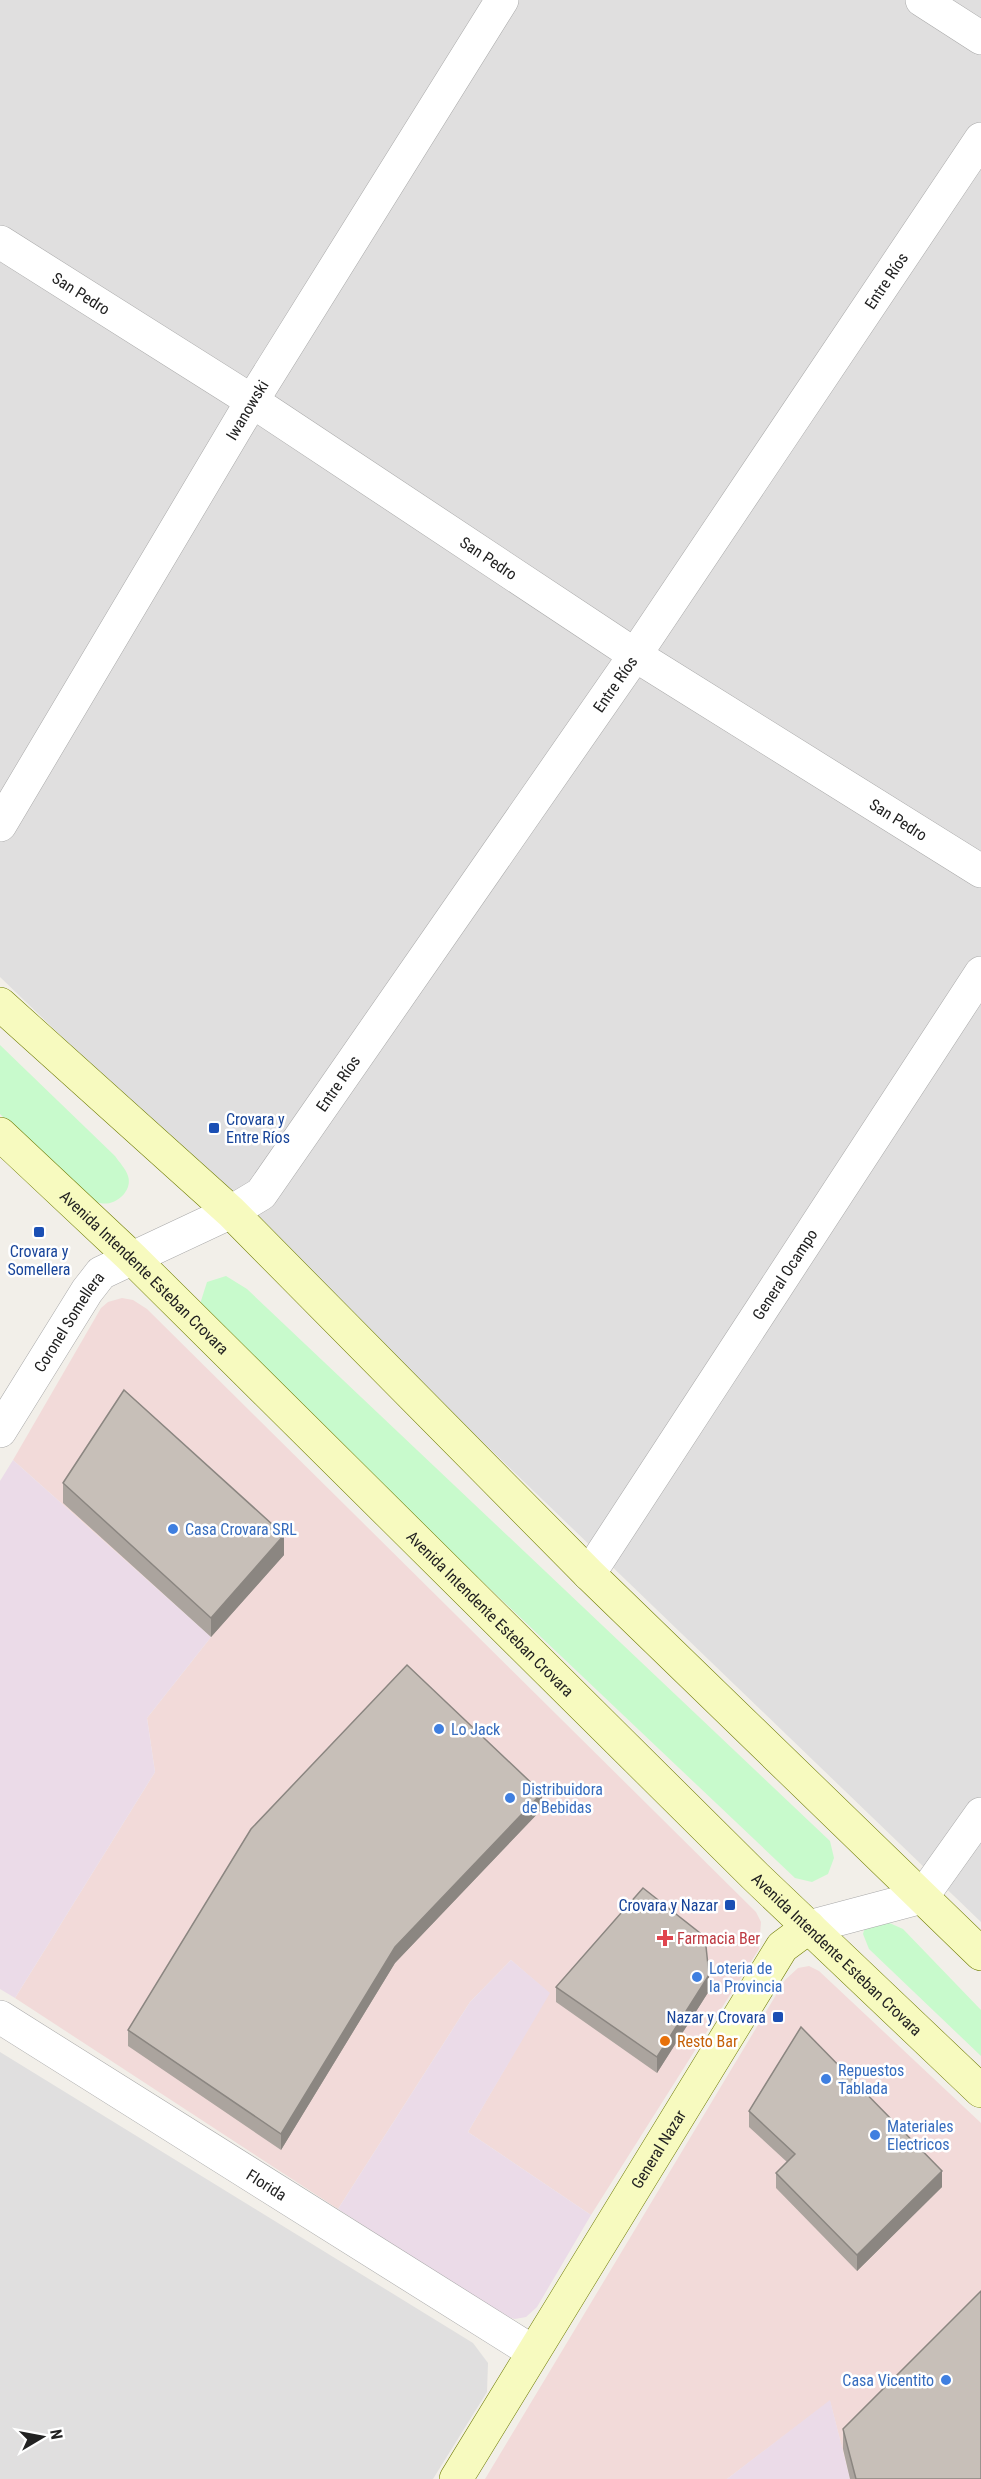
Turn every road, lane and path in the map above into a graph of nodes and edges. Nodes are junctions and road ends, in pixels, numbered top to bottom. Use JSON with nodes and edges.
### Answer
{"nodes":[{"id":1,"x":502,"y":0,"type":"edge"},
{"id":2,"x":922,"y":0,"type":"edge"},
{"id":3,"x":981,"y":38,"type":"edge"},
{"id":4,"x":981,"y":139,"type":"edge"},
{"id":5,"x":0,"y":242,"type":"edge"},
{"id":6,"x":252,"y":401,"type":"junction"},
{"id":7,"x":635,"y":655,"type":"junction"},
{"id":8,"x":0,"y":825,"type":"edge"},
{"id":9,"x":981,"y":871,"type":"edge"},
{"id":10,"x":981,"y":973,"type":"edge"},
{"id":11,"x":0,"y":1004,"type":"edge"},
{"id":12,"x":0,"y":1134,"type":"edge"},
{"id":13,"x":231,"y":1212,"type":"junction"},
{"id":14,"x":130,"y":1257,"type":"junction"},
{"id":15,"x":0,"y":1431,"type":"edge"},
{"id":16,"x":589,"y":1574,"type":"junction"},
{"id":17,"x":981,"y":1814,"type":"edge"},
{"id":18,"x":922,"y":1897,"type":"junction"},
{"id":19,"x":809,"y":1927,"type":"junction"},
{"id":20,"x":981,"y":1954,"type":"edge"},
{"id":21,"x":0,"y":2017,"type":"edge"},
{"id":22,"x":981,"y":2091,"type":"edge"},
{"id":23,"x":533,"y":2352,"type":"junction"},
{"id":24,"x":456,"y":2479,"type":"edge"}],
"edges":[{"from":1,"to":6,"type":"street","name":"Iwanowski"},
{"from":2,"to":3,"type":"street"},
{"from":4,"to":7,"type":"street","name":"Entre Ríos"},
{"from":5,"to":6,"type":"street","name":"San Pedro"},
{"from":6,"to":7,"type":"street","name":"San Pedro"},
{"from":6,"to":8,"type":"street","name":"Iwanowski"},
{"from":7,"to":9,"type":"street","name":"San Pedro"},
{"from":7,"to":13,"type":"street","name":"Entre Ríos"},
{"from":10,"to":16,"type":"street","name":"General Ocampo"},
{"from":11,"to":13,"type":"main road"},
{"from":12,"to":14,"type":"main road","name":"Avenida Intendente Esteban Crovara"},
{"from":13,"to":14,"type":"street","name":"Coronel Somellera"},
{"from":13,"to":16,"type":"main road"},
{"from":14,"to":15,"type":"street","name":"Coronel Somellera"},
{"from":14,"to":19,"type":"main road","name":"Avenida Intendente Esteban Crovara"},
{"from":16,"to":18,"type":"main road"},
{"from":17,"to":18,"type":"street"},
{"from":18,"to":19,"type":"street","name":"General Nazar"},
{"from":18,"to":20,"type":"main road"},
{"from":19,"to":22,"type":"main road","name":"Avenida Intendente Esteban Crovara"},
{"from":19,"to":23,"type":"main road","name":"General Nazar"},
{"from":21,"to":23,"type":"street","name":"Florida"},
{"from":23,"to":24,"type":"main road","name":"General Nazar"}]}
